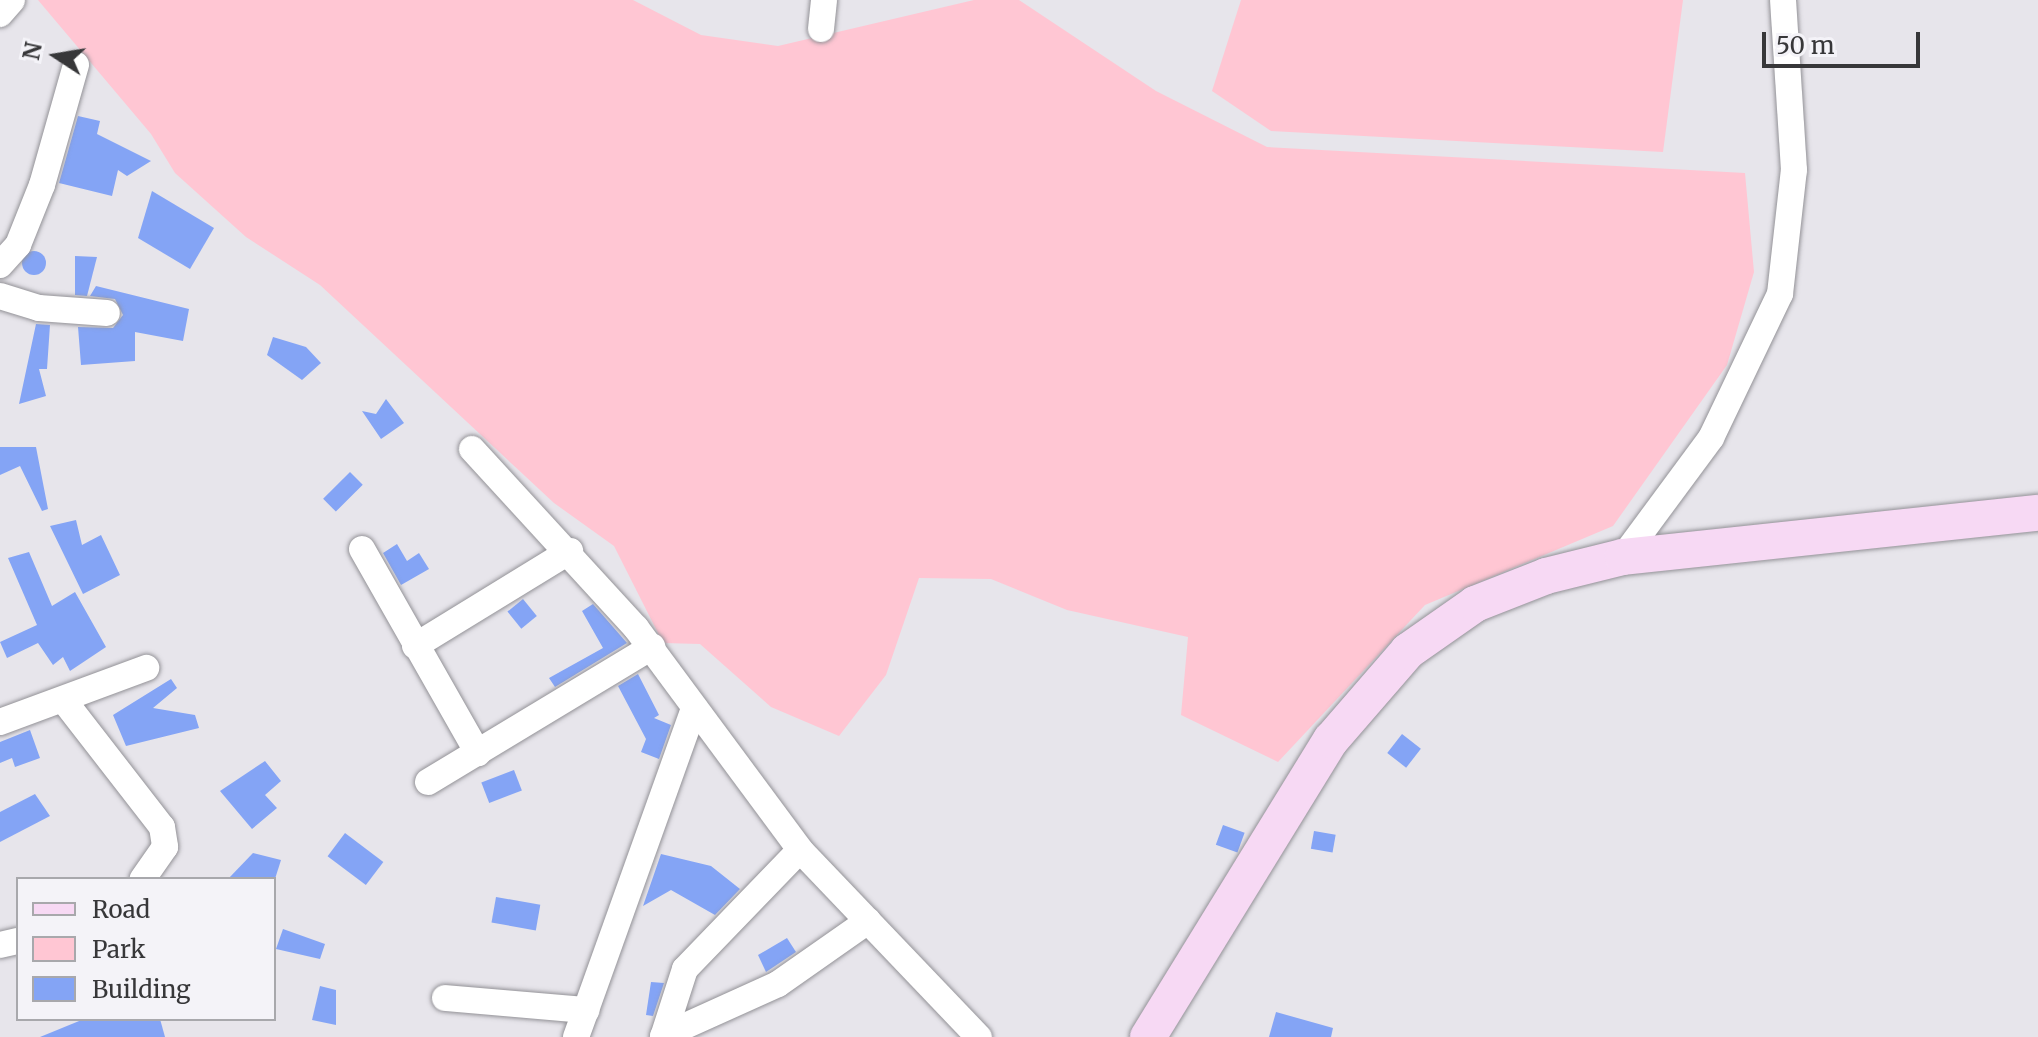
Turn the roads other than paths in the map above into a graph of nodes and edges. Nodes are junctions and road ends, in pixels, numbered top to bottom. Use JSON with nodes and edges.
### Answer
{"nodes":[{"id":1,"x":12,"y":0,"type":"edge"},
{"id":2,"x":824,"y":0,"type":"edge"},
{"id":3,"x":1783,"y":0,"type":"edge"},
{"id":4,"x":0,"y":14,"type":"edge"},
{"id":5,"x":821,"y":29,"type":"dead end"},
{"id":6,"x":76,"y":65,"type":"dead end"},
{"id":7,"x":0,"y":265,"type":"edge"},
{"id":8,"x":0,"y":296,"type":"edge"},
{"id":9,"x":107,"y":313,"type":"dead end"},
{"id":10,"x":472,"y":449,"type":"dead end"},
{"id":11,"x":2038,"y":513,"type":"edge"},
{"id":12,"x":362,"y":549,"type":"dead end"},
{"id":13,"x":570,"y":551,"type":"junction"},
{"id":14,"x":1623,"y":557,"type":"junction"},
{"id":15,"x":415,"y":646,"type":"junction"},
{"id":16,"x":652,"y":647,"type":"junction"},
{"id":17,"x":146,"y":668,"type":"dead end"},
{"id":18,"x":65,"y":702,"type":"junction"},
{"id":19,"x":694,"y":708,"type":"junction"},
{"id":20,"x":0,"y":722,"type":"edge"},
{"id":21,"x":478,"y":753,"type":"junction"},
{"id":22,"x":428,"y":782,"type":"dead end"},
{"id":23,"x":800,"y":850,"type":"junction"},
{"id":24,"x":144,"y":877,"type":"edge"},
{"id":25,"x":868,"y":921,"type":"junction"},
{"id":26,"x":445,"y":998,"type":"dead end"},
{"id":27,"x":586,"y":1010,"type":"junction"},
{"id":28,"x":576,"y":1037,"type":"edge"},
{"id":29,"x":663,"y":1037,"type":"edge"},
{"id":30,"x":979,"y":1037,"type":"edge"},
{"id":31,"x":1148,"y":1037,"type":"edge"}],
"edges":[{"from":1,"to":4,"type":"street"},
{"from":2,"to":5,"type":"street"},
{"from":3,"to":14,"type":"street"},
{"from":6,"to":7,"type":"street"},
{"from":8,"to":9,"type":"street"},
{"from":10,"to":13,"type":"street"},
{"from":11,"to":14,"type":"street"},
{"from":12,"to":15,"type":"street"},
{"from":13,"to":15,"type":"street"},
{"from":13,"to":16,"type":"street"},
{"from":14,"to":31,"type":"street"},
{"from":15,"to":21,"type":"street"},
{"from":16,"to":19,"type":"street"},
{"from":16,"to":21,"type":"street"},
{"from":17,"to":18,"type":"street"},
{"from":18,"to":20,"type":"street"},
{"from":18,"to":24,"type":"street"},
{"from":19,"to":23,"type":"street"},
{"from":19,"to":27,"type":"street"},
{"from":21,"to":22,"type":"street"},
{"from":23,"to":25,"type":"street"},
{"from":23,"to":29,"type":"street"},
{"from":25,"to":29,"type":"street"},
{"from":25,"to":30,"type":"street"},
{"from":26,"to":27,"type":"street"},
{"from":27,"to":28,"type":"street"}]}
